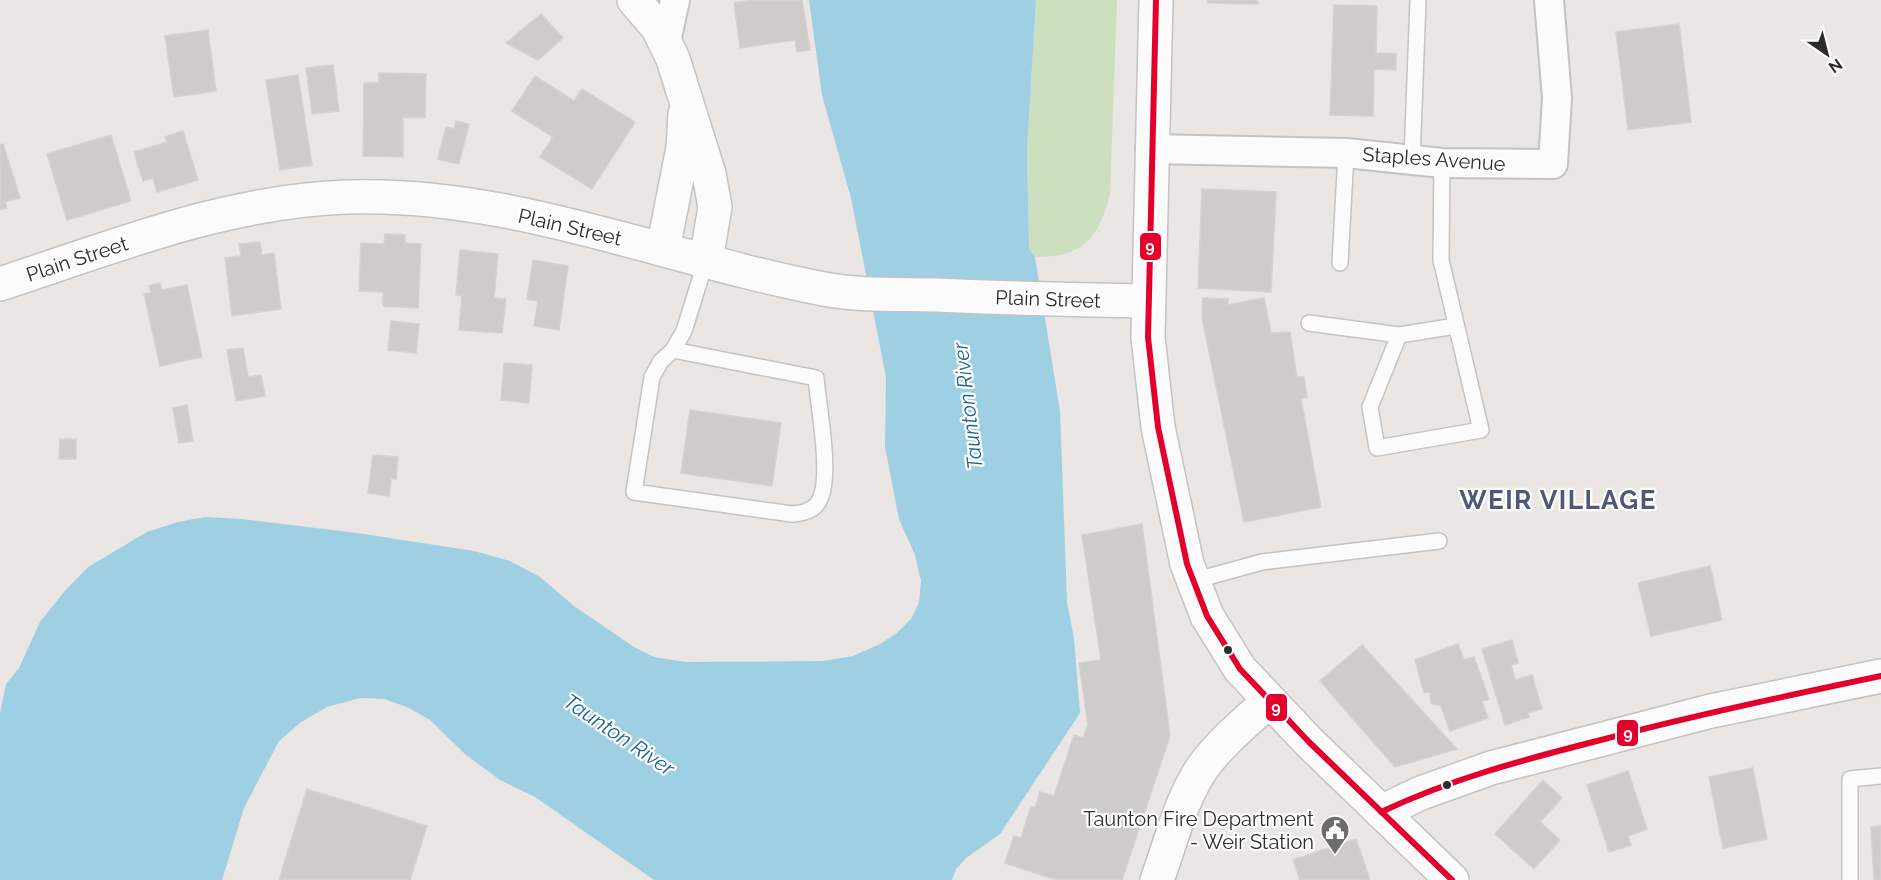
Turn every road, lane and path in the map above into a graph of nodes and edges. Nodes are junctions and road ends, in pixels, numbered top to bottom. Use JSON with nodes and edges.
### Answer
{"nodes":[{"id":1,"x":634,"y":0,"type":"edge"},
{"id":2,"x":675,"y":0,"type":"edge"},
{"id":3,"x":1156,"y":0,"type":"edge"},
{"id":4,"x":1418,"y":0,"type":"edge"},
{"id":5,"x":1549,"y":0,"type":"edge"},
{"id":6,"x":666,"y":42,"type":"junction"},
{"id":7,"x":684,"y":91,"type":"junction"},
{"id":8,"x":1150,"y":149,"type":"junction"},
{"id":9,"x":1346,"y":153,"type":"junction"},
{"id":10,"x":1412,"y":160,"type":"junction"},
{"id":11,"x":1442,"y":163,"type":"junction"},
{"id":12,"x":663,"y":249,"type":"junction"},
{"id":13,"x":705,"y":260,"type":"junction"},
{"id":14,"x":1340,"y":263,"type":"dead end"},
{"id":15,"x":0,"y":284,"type":"edge"},
{"id":16,"x":1147,"y":301,"type":"junction"},
{"id":17,"x":1309,"y":323,"type":"dead end"},
{"id":18,"x":1456,"y":327,"type":"junction"},
{"id":19,"x":1399,"y":335,"type":"junction"},
{"id":20,"x":673,"y":350,"type":"junction"},
{"id":21,"x":1439,"y":541,"type":"dead end"},
{"id":22,"x":1193,"y":581,"type":"junction"},
{"id":23,"x":1881,"y":676,"type":"edge"},
{"id":24,"x":1269,"y":701,"type":"junction"},
{"id":25,"x":1881,"y":776,"type":"edge"},
{"id":26,"x":1381,"y":812,"type":"junction"},
{"id":27,"x":1157,"y":880,"type":"edge"},
{"id":28,"x":1452,"y":880,"type":"edge"},
{"id":29,"x":1850,"y":880,"type":"edge"}],
"edges":[{"from":1,"to":6,"type":"main road"},
{"from":2,"to":6,"type":"street"},
{"from":3,"to":8,"type":"main road"},
{"from":4,"to":10,"type":"lane"},
{"from":5,"to":11,"type":"street","name":"Staples Avenue"},
{"from":6,"to":7,"type":"main road"},
{"from":7,"to":12,"type":"main road"},
{"from":7,"to":13,"type":"main road"},
{"from":8,"to":9,"type":"street","name":"Staples Avenue"},
{"from":8,"to":16,"type":"main road"},
{"from":9,"to":10,"type":"street","name":"Staples Avenue"},
{"from":9,"to":14,"type":"lane"},
{"from":10,"to":11,"type":"street","name":"Staples Avenue"},
{"from":11,"to":18,"type":"lane"},
{"from":12,"to":13,"type":"main road","name":"Plain Street"},
{"from":12,"to":15,"type":"main road","name":"Plain Street"},
{"from":13,"to":16,"type":"main road","name":"Plain Street"},
{"from":13,"to":20,"type":"lane"},
{"from":16,"to":22,"type":"main road"},
{"from":17,"to":19,"type":"lane"},
{"from":18,"to":19,"type":"lane"},
{"from":18,"to":19,"type":"lane"},
{"from":20,"to":20,"type":"lane"},
{"from":21,"to":22,"type":"lane"},
{"from":22,"to":24,"type":"main road"},
{"from":23,"to":26,"type":"main road"},
{"from":24,"to":26,"type":"main road"},
{"from":24,"to":27,"type":"main road"},
{"from":25,"to":29,"type":"lane"},
{"from":26,"to":28,"type":"main road"}]}
